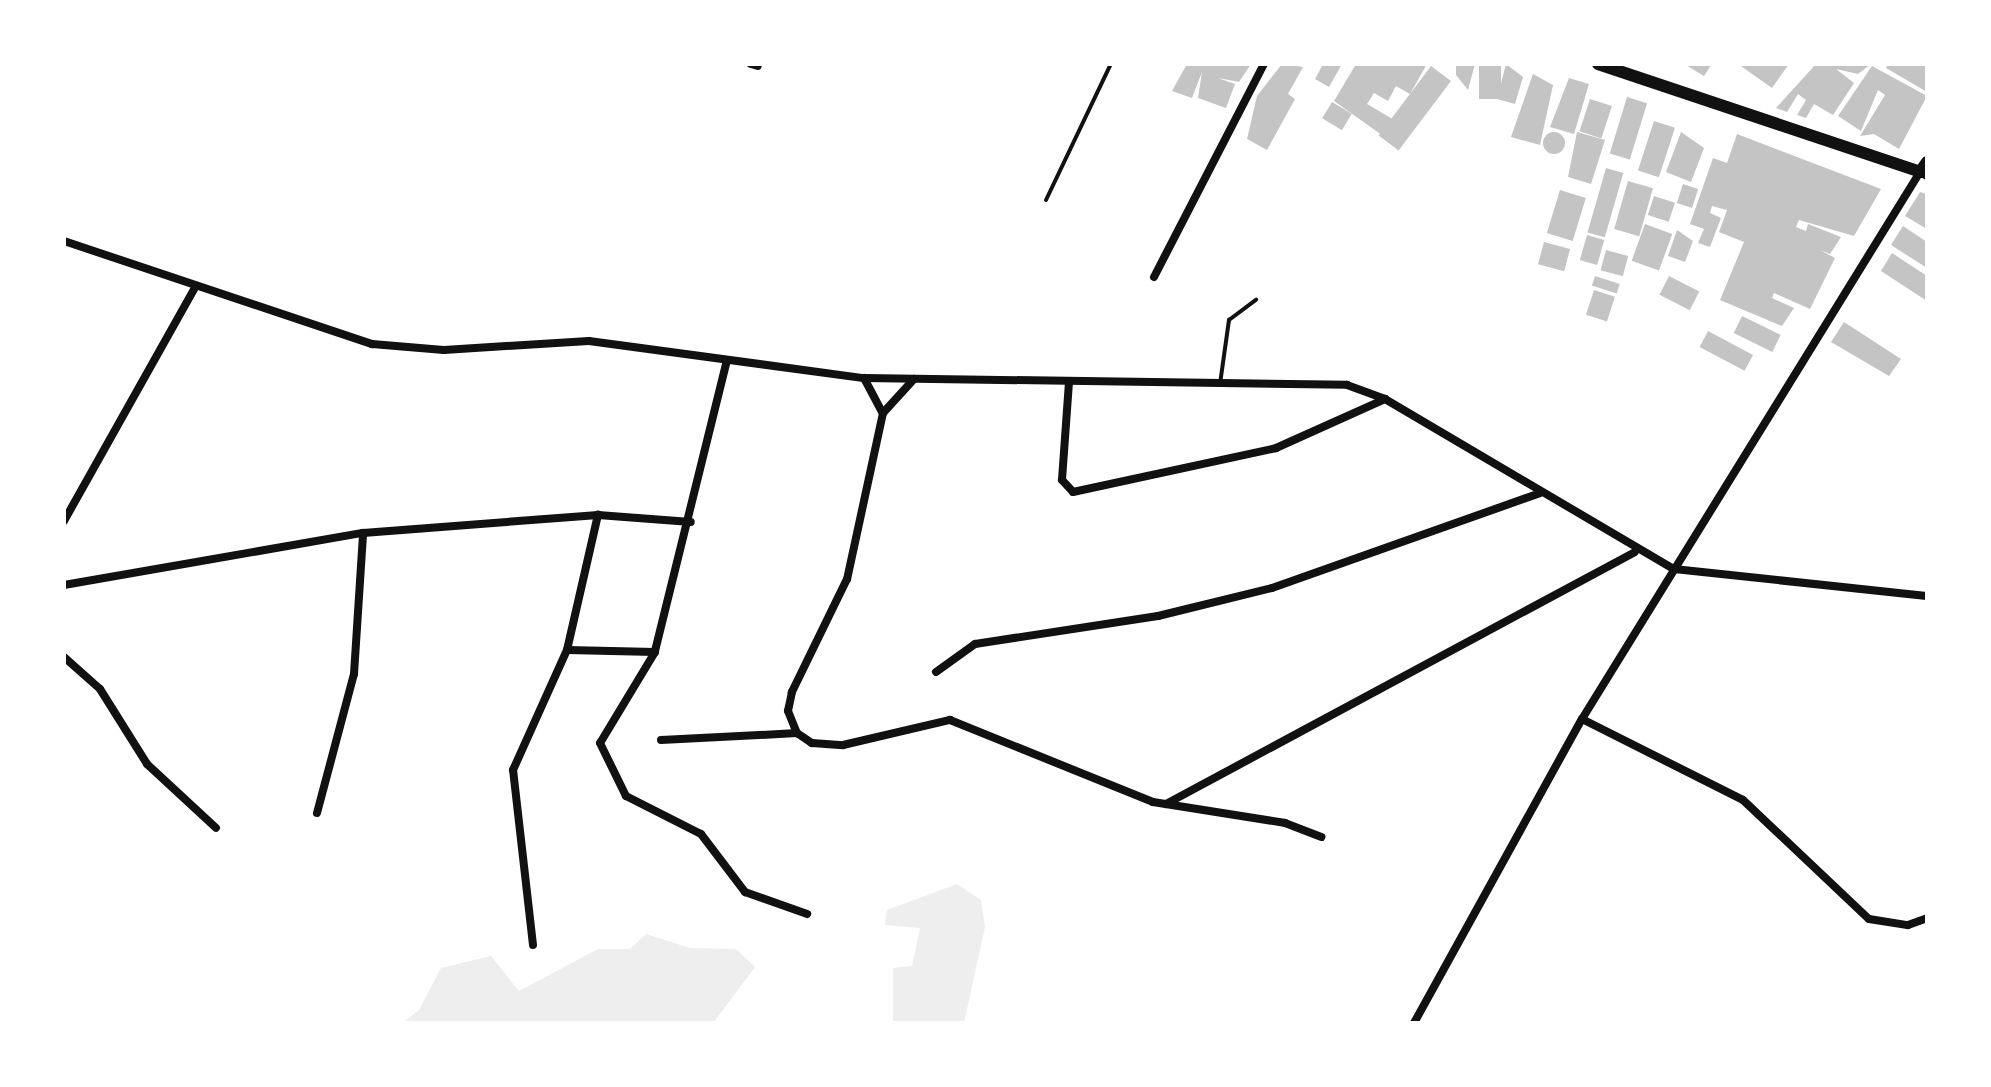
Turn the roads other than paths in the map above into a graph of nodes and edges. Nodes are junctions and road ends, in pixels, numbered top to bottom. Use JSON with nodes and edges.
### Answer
{"nodes":[{"id":1,"x":1111,"y":64,"type":"edge"},
{"id":2,"x":1264,"y":64,"type":"edge"},
{"id":3,"x":1598,"y":64,"type":"edge"},
{"id":4,"x":1925,"y":170,"type":"edge"},
{"id":5,"x":1046,"y":200,"type":"dead end"},
{"id":6,"x":64,"y":241,"type":"edge"},
{"id":7,"x":1154,"y":277,"type":"dead end"},
{"id":8,"x":195,"y":288,"type":"junction"},
{"id":9,"x":1256,"y":300,"type":"dead end"},
{"id":10,"x":727,"y":360,"type":"junction"},
{"id":11,"x":864,"y":378,"type":"junction"},
{"id":12,"x":914,"y":379,"type":"junction"},
{"id":13,"x":1069,"y":382,"type":"junction"},
{"id":14,"x":1219,"y":386,"type":"junction"},
{"id":15,"x":1385,"y":399,"type":"junction"},
{"id":16,"x":883,"y":413,"type":"junction"},
{"id":17,"x":1540,"y":493,"type":"junction"},
{"id":18,"x":598,"y":515,"type":"junction"},
{"id":19,"x":64,"y":521,"type":"edge"},
{"id":20,"x":691,"y":522,"type":"junction"},
{"id":21,"x":363,"y":533,"type":"junction"},
{"id":22,"x":1635,"y":552,"type":"junction"},
{"id":23,"x":1674,"y":569,"type":"junction"},
{"id":24,"x":64,"y":585,"type":"edge"},
{"id":25,"x":1927,"y":596,"type":"edge"},
{"id":26,"x":567,"y":650,"type":"junction"},
{"id":27,"x":655,"y":652,"type":"junction"},
{"id":28,"x":64,"y":657,"type":"edge"},
{"id":29,"x":936,"y":672,"type":"dead end"},
{"id":30,"x":1582,"y":719,"type":"junction"},
{"id":31,"x":797,"y":733,"type":"junction"},
{"id":32,"x":661,"y":740,"type":"dead end"},
{"id":33,"x":1165,"y":804,"type":"junction"},
{"id":34,"x":317,"y":813,"type":"dead end"},
{"id":35,"x":216,"y":828,"type":"dead end"},
{"id":36,"x":1321,"y":837,"type":"dead end"},
{"id":37,"x":807,"y":914,"type":"dead end"},
{"id":38,"x":1927,"y":918,"type":"edge"},
{"id":39,"x":533,"y":945,"type":"dead end"},
{"id":40,"x":1414,"y":1023,"type":"edge"}],
"edges":[{"from":1,"to":5,"type":"lane"},
{"from":2,"to":7,"type":"street"},
{"from":3,"to":4,"type":"main road"},
{"from":4,"to":23,"type":"street"},
{"from":6,"to":8,"type":"street"},
{"from":8,"to":10,"type":"street"},
{"from":8,"to":19,"type":"street"},
{"from":9,"to":14,"type":"lane"},
{"from":10,"to":11,"type":"street"},
{"from":10,"to":20,"type":"street"},
{"from":11,"to":12,"type":"street"},
{"from":11,"to":16,"type":"street"},
{"from":12,"to":13,"type":"street"},
{"from":12,"to":16,"type":"street"},
{"from":13,"to":14,"type":"street"},
{"from":13,"to":15,"type":"street"},
{"from":14,"to":15,"type":"street"},
{"from":15,"to":17,"type":"street"},
{"from":16,"to":31,"type":"street"},
{"from":17,"to":22,"type":"street"},
{"from":17,"to":29,"type":"street"},
{"from":18,"to":20,"type":"street"},
{"from":18,"to":21,"type":"street"},
{"from":18,"to":26,"type":"street"},
{"from":20,"to":27,"type":"street"},
{"from":21,"to":24,"type":"street"},
{"from":21,"to":34,"type":"street"},
{"from":22,"to":23,"type":"street"},
{"from":22,"to":33,"type":"street"},
{"from":23,"to":25,"type":"street"},
{"from":23,"to":30,"type":"street"},
{"from":26,"to":27,"type":"street"},
{"from":26,"to":39,"type":"street"},
{"from":27,"to":37,"type":"street"},
{"from":28,"to":35,"type":"street"},
{"from":30,"to":38,"type":"street"},
{"from":30,"to":40,"type":"street"},
{"from":31,"to":32,"type":"street"},
{"from":31,"to":33,"type":"street"},
{"from":33,"to":36,"type":"street"}]}
